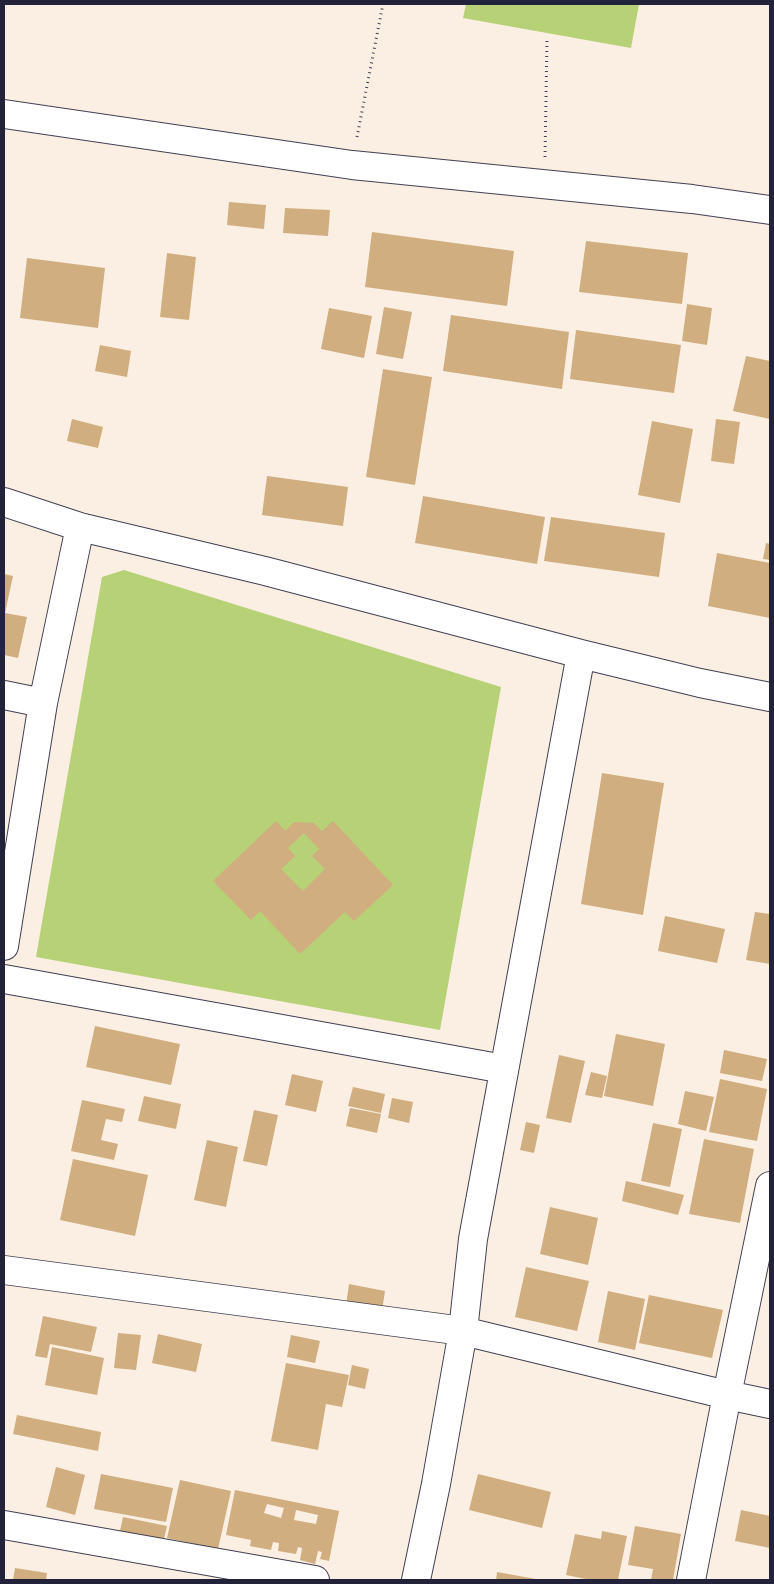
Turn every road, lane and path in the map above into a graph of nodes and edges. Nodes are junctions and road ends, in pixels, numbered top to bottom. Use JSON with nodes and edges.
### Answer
{"nodes":[{"id":1,"x":383,"y":4,"type":"edge"},
{"id":2,"x":547,"y":39,"type":"dead end"},
{"id":3,"x":4,"y":114,"type":"edge"},
{"id":4,"x":352,"y":164,"type":"junction"},
{"id":5,"x":545,"y":183,"type":"junction"},
{"id":6,"x":770,"y":210,"type":"edge"},
{"id":7,"x":4,"y":502,"type":"edge"},
{"id":8,"x":80,"y":528,"type":"junction"},
{"id":9,"x":581,"y":654,"type":"junction"},
{"id":10,"x":4,"y":695,"type":"edge"},
{"id":11,"x":770,"y":697,"type":"edge"},
{"id":12,"x":43,"y":703,"type":"junction"},
{"id":13,"x":4,"y":946,"type":"edge"},
{"id":14,"x":4,"y":979,"type":"edge"},
{"id":15,"x":504,"y":1069,"type":"junction"},
{"id":16,"x":770,"y":1186,"type":"edge"},
{"id":17,"x":4,"y":1270,"type":"edge"},
{"id":18,"x":463,"y":1331,"type":"junction"},
{"id":19,"x":727,"y":1395,"type":"junction"},
{"id":20,"x":770,"y":1404,"type":"edge"},
{"id":21,"x":4,"y":1525,"type":"edge"},
{"id":22,"x":315,"y":1580,"type":"edge"},
{"id":23,"x":416,"y":1580,"type":"edge"},
{"id":24,"x":691,"y":1580,"type":"edge"}],
"edges":[{"from":1,"to":4,"type":"path"},
{"from":2,"to":5,"type":"path"},
{"from":3,"to":4,"type":"street"},
{"from":4,"to":5,"type":"street"},
{"from":5,"to":6,"type":"street"},
{"from":7,"to":8,"type":"street"},
{"from":8,"to":9,"type":"street"},
{"from":8,"to":12,"type":"street"},
{"from":9,"to":11,"type":"street"},
{"from":9,"to":15,"type":"street"},
{"from":10,"to":12,"type":"street"},
{"from":12,"to":13,"type":"street"},
{"from":14,"to":15,"type":"street"},
{"from":15,"to":18,"type":"street"},
{"from":16,"to":19,"type":"street"},
{"from":17,"to":18,"type":"street"},
{"from":18,"to":19,"type":"street"},
{"from":18,"to":23,"type":"street"},
{"from":19,"to":20,"type":"street"},
{"from":19,"to":24,"type":"street"},
{"from":21,"to":22,"type":"street"}]}
